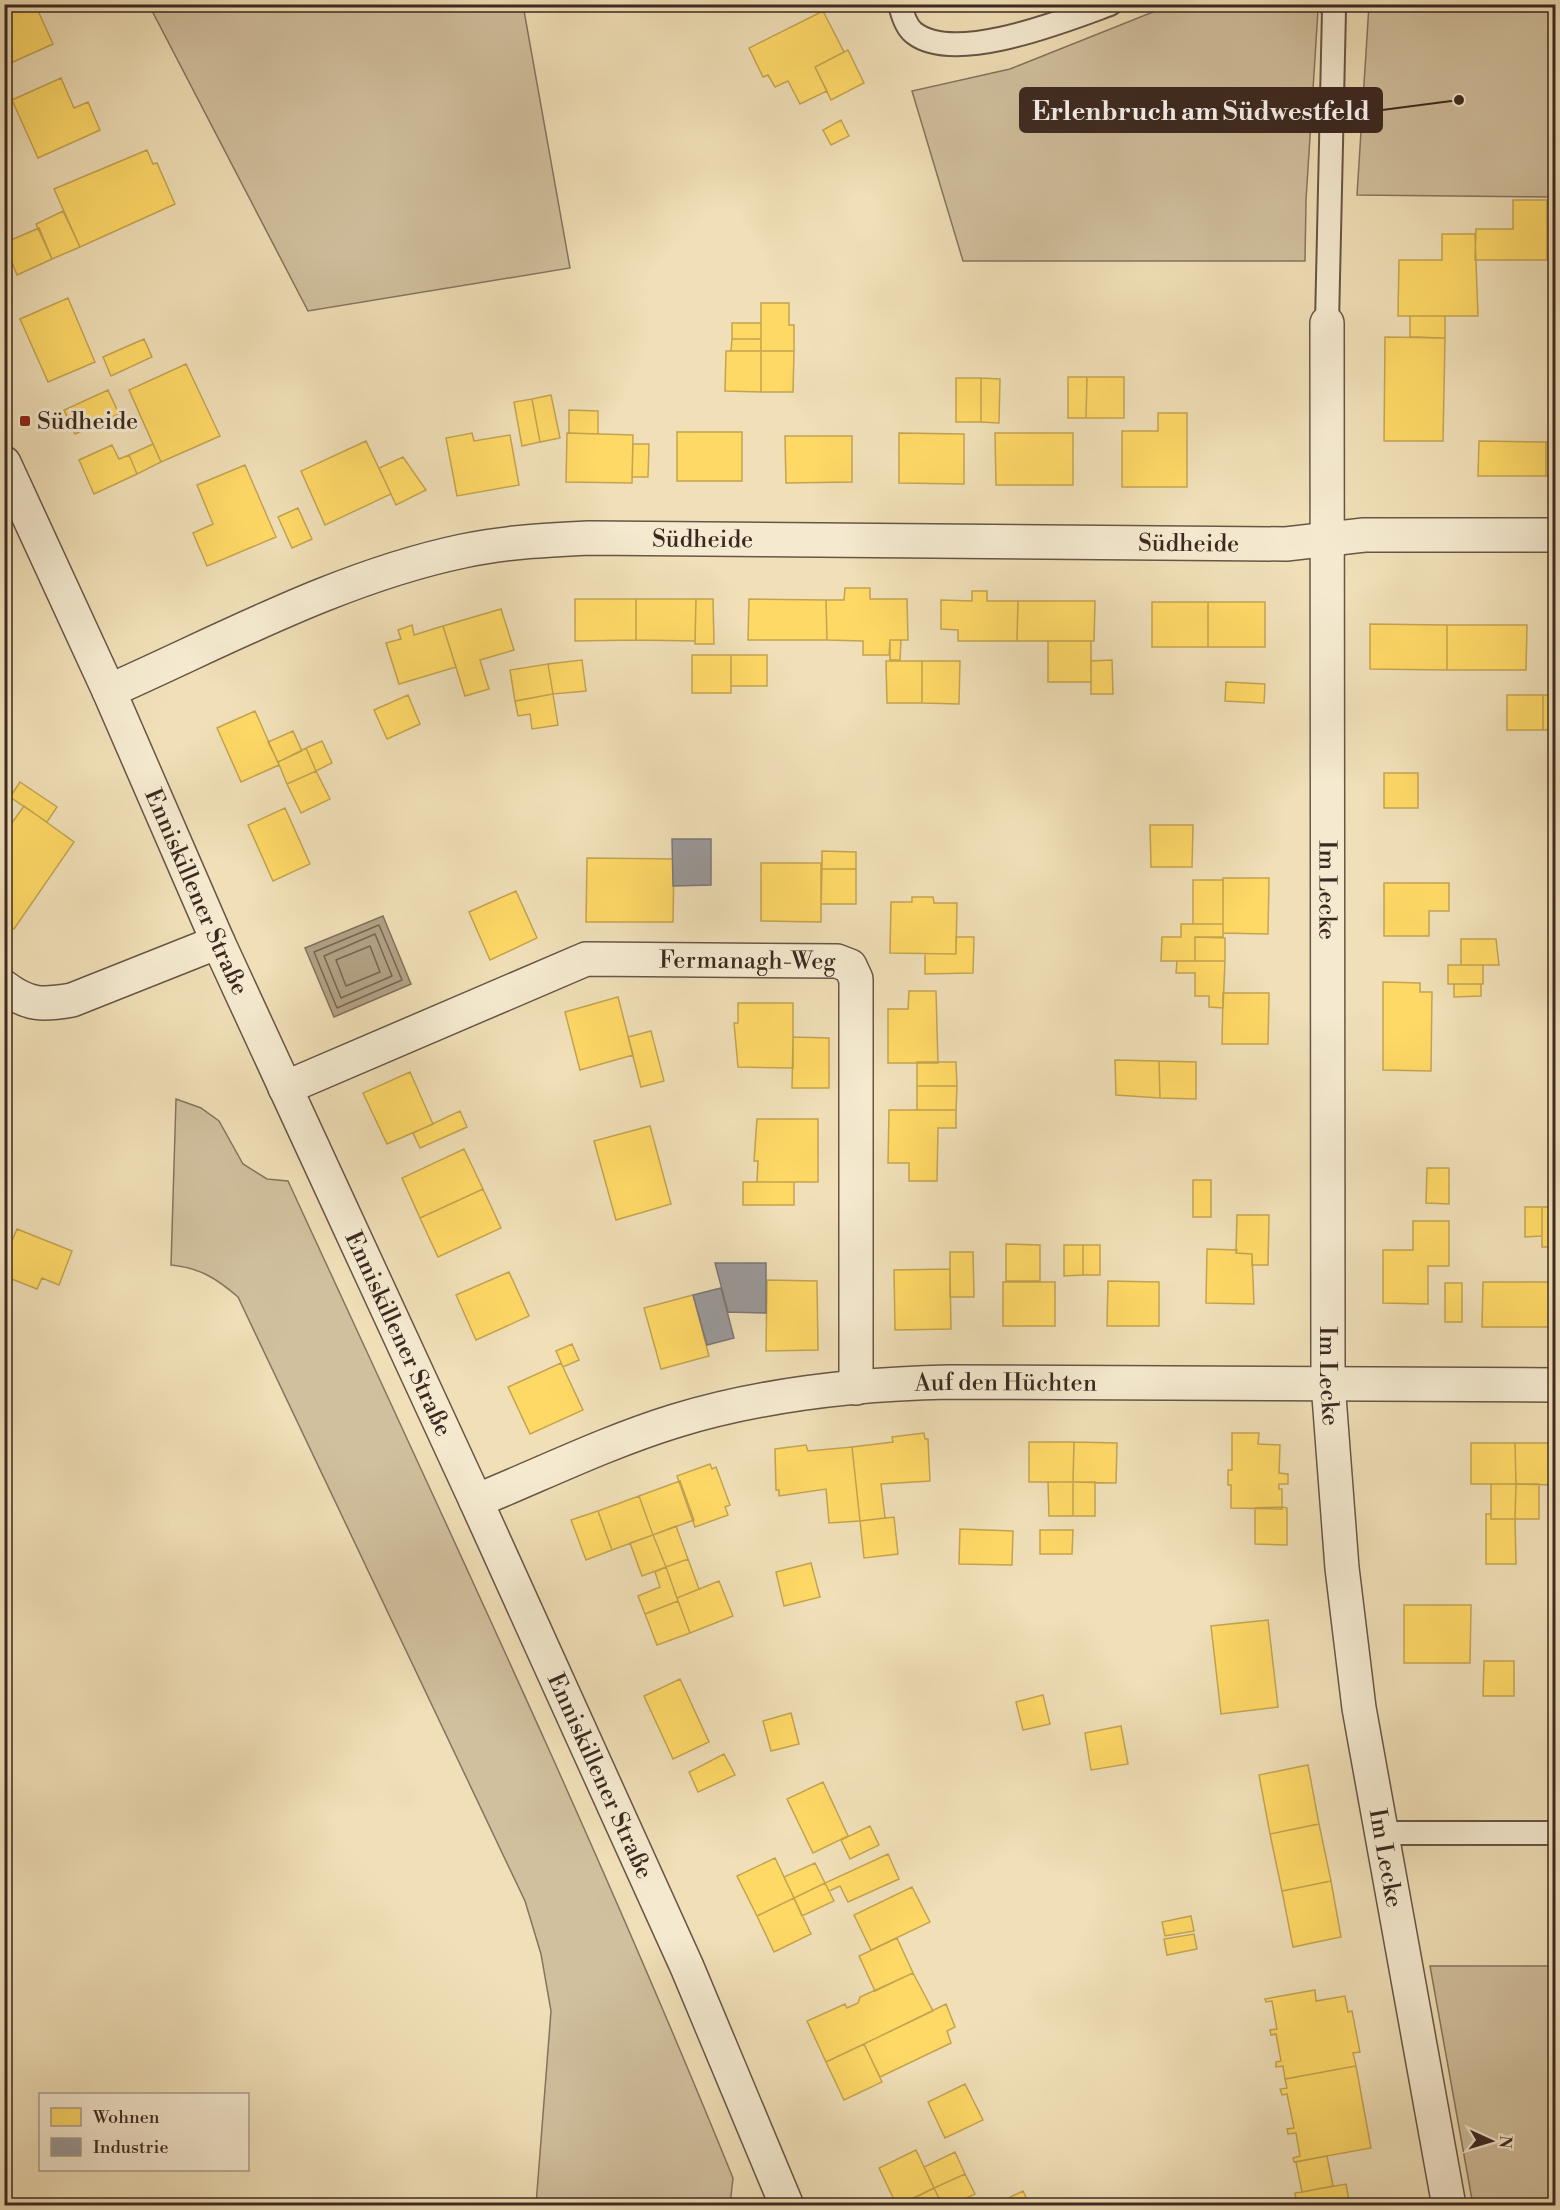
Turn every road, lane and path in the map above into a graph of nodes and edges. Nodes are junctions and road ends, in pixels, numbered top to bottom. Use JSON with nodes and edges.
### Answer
{"nodes":[{"id":1,"x":900,"y":4,"type":"edge"},
{"id":2,"x":1110,"y":4,"type":"edge"},
{"id":3,"x":1330,"y":4,"type":"edge"},
{"id":4,"x":1327,"y":323,"type":"joint"},
{"id":5,"x":4,"y":463,"type":"edge"},
{"id":6,"x":1556,"y":535,"type":"edge"},
{"id":7,"x":1326,"y":538,"type":"junction"},
{"id":8,"x":109,"y":691,"type":"junction"},
{"id":9,"x":218,"y":942,"type":"junction"},
{"id":10,"x":4,"y":987,"type":"edge"},
{"id":11,"x":285,"y":1088,"type":"junction"},
{"id":12,"x":1328,"y":1383,"type":"junction"},
{"id":13,"x":1556,"y":1385,"type":"edge"},
{"id":14,"x":856,"y":1388,"type":"junction"},
{"id":15,"x":476,"y":1501,"type":"junction"},
{"id":16,"x":1381,"y":1833,"type":"junction"},
{"id":17,"x":1556,"y":1833,"type":"edge"},
{"id":18,"x":787,"y":2205,"type":"edge"},
{"id":19,"x":1449,"y":2205,"type":"edge"}],
"edges":[{"from":1,"to":2,"type":"lane"},
{"from":3,"to":4,"type":"lane"},
{"from":4,"to":7,"type":"street"},
{"from":5,"to":8,"type":"street","name":"Enniskillener Straße"},
{"from":6,"to":7,"type":"street","name":"Südheide"},
{"from":7,"to":8,"type":"street","name":"Südheide"},
{"from":7,"to":12,"type":"street","name":"Im Lecke"},
{"from":8,"to":9,"type":"street","name":"Enniskillener Straße"},
{"from":9,"to":10,"type":"street"},
{"from":9,"to":11,"type":"street","name":"Enniskillener Straße"},
{"from":11,"to":14,"type":"street","name":"Fermanagh-Weg"},
{"from":11,"to":15,"type":"street","name":"Enniskillener Straße"},
{"from":12,"to":13,"type":"street","name":"Auf den Hüchten"},
{"from":12,"to":14,"type":"street","name":"Auf den Hüchten"},
{"from":12,"to":16,"type":"street","name":"Im Lecke"},
{"from":14,"to":15,"type":"street","name":"Auf den Hüchten"},
{"from":15,"to":18,"type":"street","name":"Enniskillener Straße"},
{"from":16,"to":17,"type":"lane"},
{"from":16,"to":19,"type":"street","name":"Im Lecke"}]}
